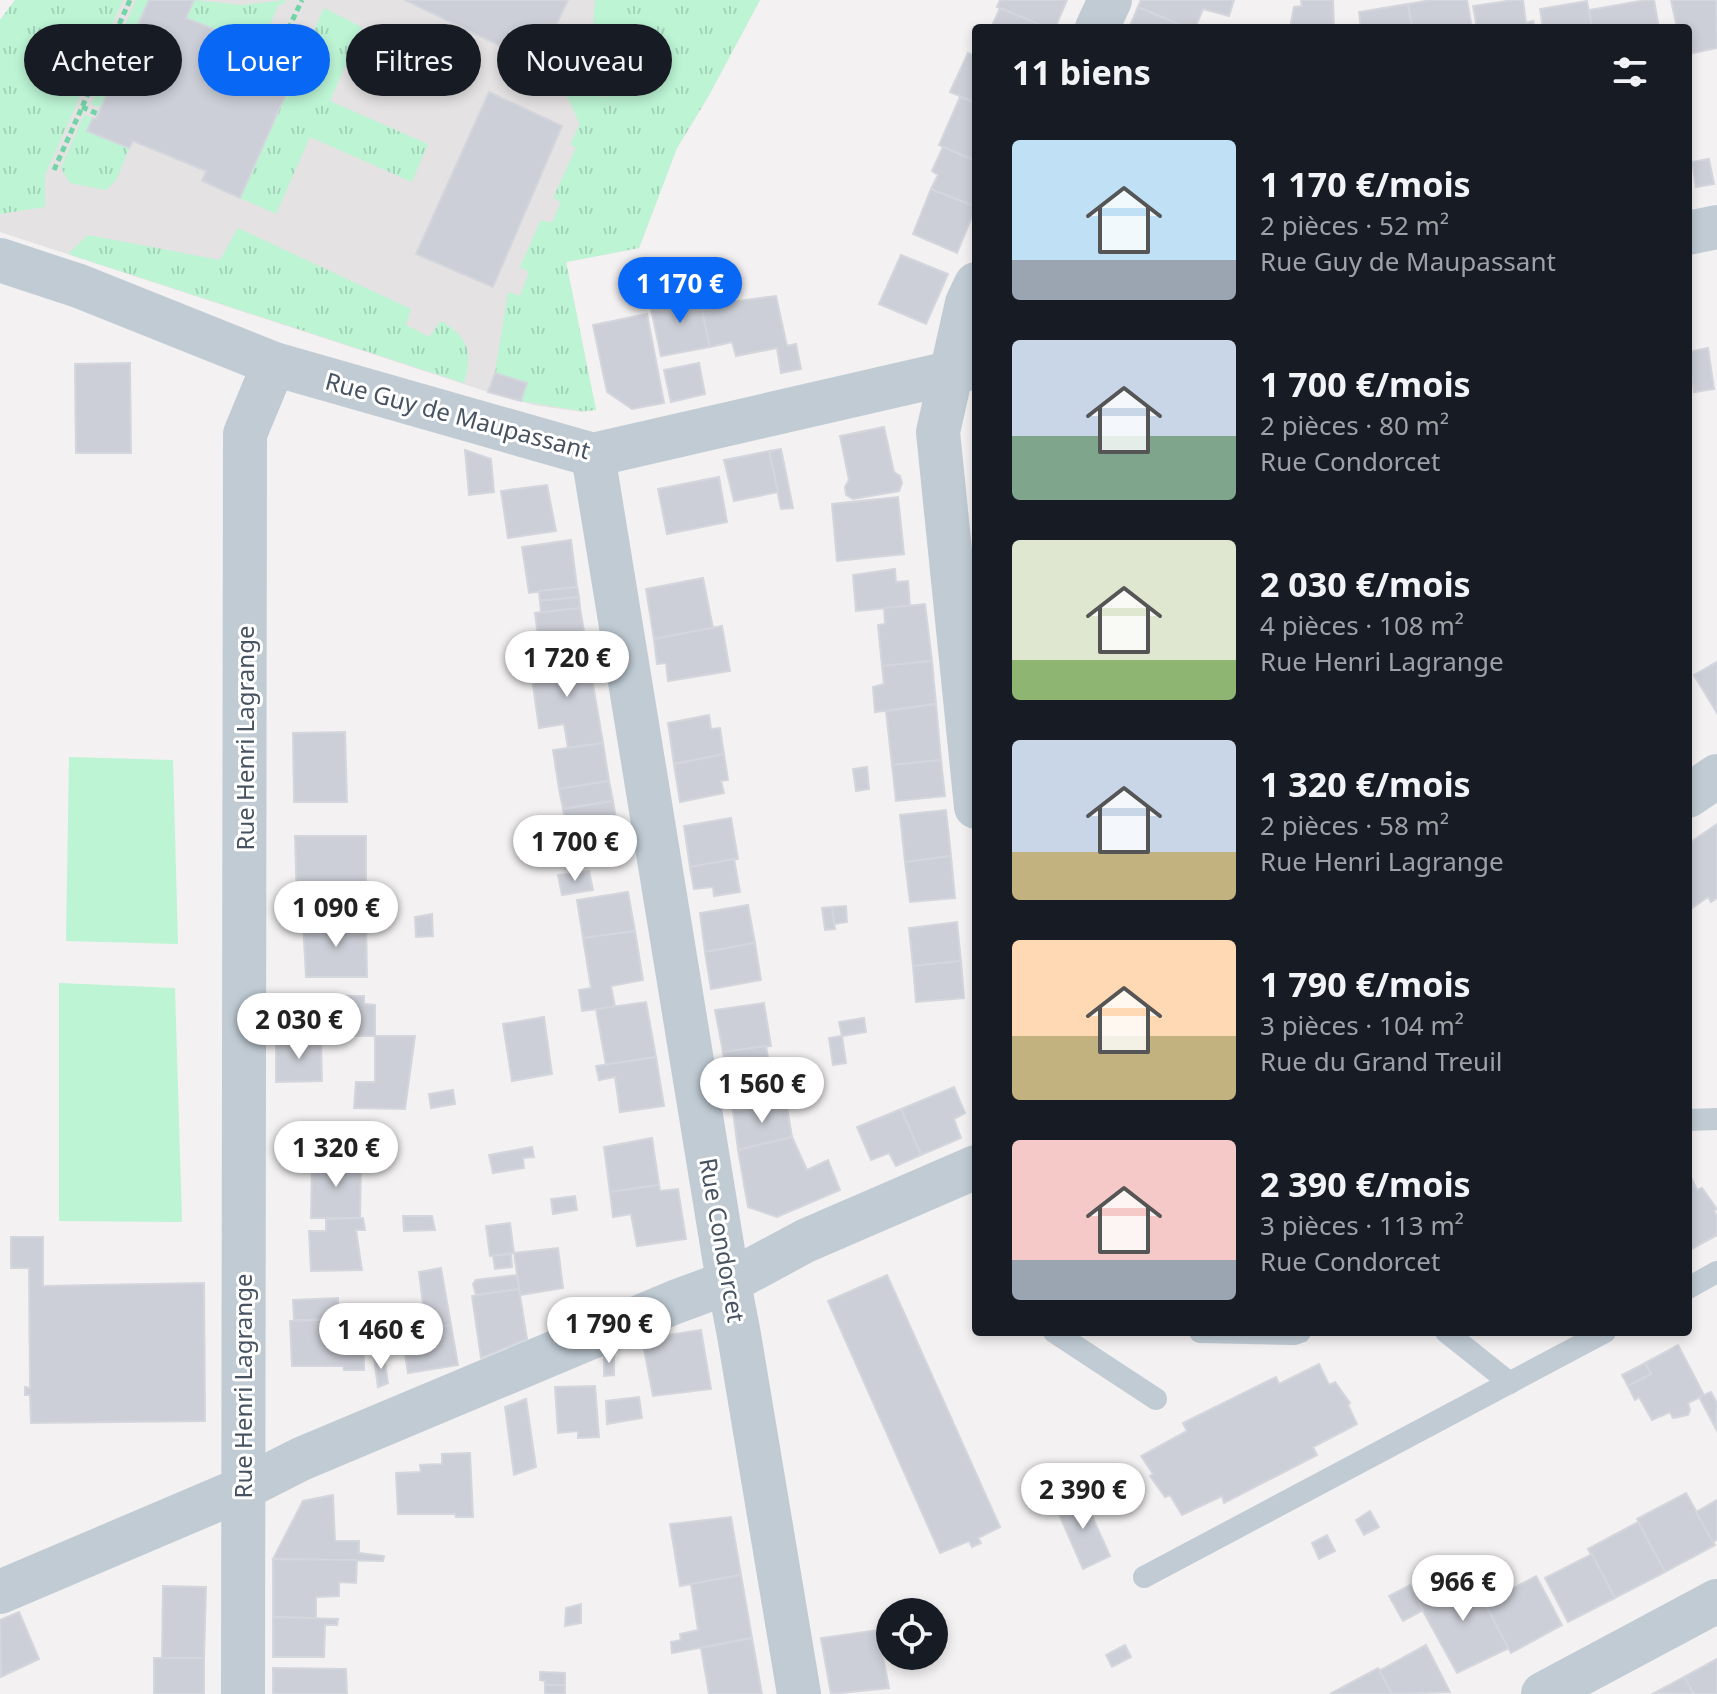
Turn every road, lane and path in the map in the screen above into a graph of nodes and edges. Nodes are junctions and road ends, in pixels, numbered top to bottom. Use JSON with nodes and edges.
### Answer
{"nodes":[{"id":1,"x":130,"y":0,"type":"edge"},
{"id":2,"x":302,"y":0,"type":"edge"},
{"id":3,"x":1110,"y":0,"type":"edge"},
{"id":4,"x":291,"y":24,"type":"edge"},
{"id":5,"x":1099,"y":24,"type":"edge"},
{"id":6,"x":82,"y":107,"type":"junction"},
{"id":7,"x":98,"y":114,"type":"dead end"},
{"id":8,"x":54,"y":170,"type":"dead end"},
{"id":9,"x":1717,"y":227,"type":"edge"},
{"id":10,"x":1692,"y":232,"type":"edge"},
{"id":11,"x":0,"y":260,"type":"edge"},
{"id":12,"x":972,"y":292,"type":"edge"},
{"id":13,"x":274,"y":364,"type":"junction"},
{"id":14,"x":963,"y":370,"type":"edge"},
{"id":15,"x":593,"y":455,"type":"junction"},
{"id":16,"x":972,"y":768,"type":"edge"},
{"id":17,"x":1717,"y":776,"type":"edge"},
{"id":18,"x":1692,"y":793,"type":"edge"},
{"id":19,"x":1717,"y":1119,"type":"edge"},
{"id":20,"x":1692,"y":1120,"type":"edge"},
{"id":21,"x":972,"y":1169,"type":"edge"},
{"id":22,"x":1717,"y":1272,"type":"edge"},
{"id":23,"x":729,"y":1282,"type":"junction"},
{"id":24,"x":1692,"y":1286,"type":"edge"},
{"id":25,"x":1060,"y":1336,"type":"edge"},
{"id":26,"x":1451,"y":1336,"type":"edge"},
{"id":27,"x":1598,"y":1336,"type":"edge"},
{"id":28,"x":1510,"y":1383,"type":"junction"},
{"id":29,"x":1156,"y":1399,"type":"dead end"},
{"id":30,"x":242,"y":1489,"type":"junction"},
{"id":31,"x":1144,"y":1577,"type":"dead end"},
{"id":32,"x":0,"y":1592,"type":"edge"},
{"id":33,"x":1717,"y":1601,"type":"edge"},
{"id":34,"x":243,"y":1694,"type":"edge"},
{"id":35,"x":799,"y":1694,"type":"edge"},
{"id":36,"x":1543,"y":1694,"type":"edge"}],
"edges":[{"from":1,"to":6,"type":"path"},
{"from":2,"to":4,"type":"path"},
{"from":3,"to":5,"type":"street"},
{"from":6,"to":7,"type":"path"},
{"from":6,"to":8,"type":"path"},
{"from":9,"to":10,"type":"street"},
{"from":11,"to":13,"type":"street","name":"Rue Guy de Maupassant"},
{"from":12,"to":14,"type":"street"},
{"from":13,"to":15,"type":"street","name":"Rue Guy de Maupassant"},
{"from":13,"to":30,"type":"street","name":"Rue Henri Lagrange"},
{"from":14,"to":15,"type":"street","name":"Rue Guy de Maupassant"},
{"from":14,"to":16,"type":"street"},
{"from":15,"to":23,"type":"street","name":"Rue Condorcet"},
{"from":17,"to":18,"type":"street"},
{"from":19,"to":20,"type":"lane"},
{"from":21,"to":23,"type":"street"},
{"from":22,"to":24,"type":"lane"},
{"from":23,"to":30,"type":"street"},
{"from":23,"to":35,"type":"street","name":"Rue Condorcet"},
{"from":25,"to":29,"type":"lane"},
{"from":26,"to":28,"type":"lane"},
{"from":27,"to":28,"type":"lane"},
{"from":28,"to":31,"type":"lane"},
{"from":30,"to":32,"type":"street"},
{"from":30,"to":34,"type":"street","name":"Rue Henri Lagrange"},
{"from":33,"to":36,"type":"street"}]}
